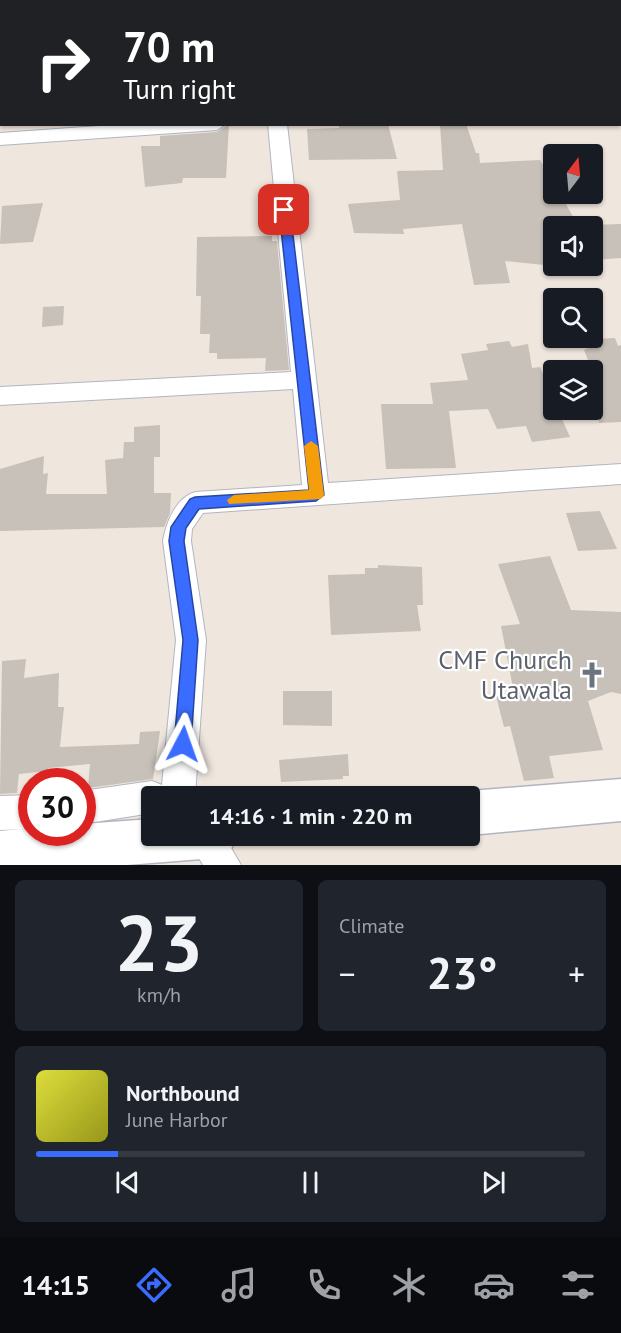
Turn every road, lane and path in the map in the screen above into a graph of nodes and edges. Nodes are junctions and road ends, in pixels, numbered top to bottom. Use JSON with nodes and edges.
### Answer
{"nodes":[{"id":1,"x":188,"y":126,"type":"edge"},
{"id":2,"x":277,"y":126,"type":"edge"},
{"id":3,"x":0,"y":139,"type":"edge"},
{"id":4,"x":304,"y":380,"type":"junction"},
{"id":5,"x":0,"y":396,"type":"edge"},
{"id":6,"x":621,"y":474,"type":"edge"},
{"id":7,"x":316,"y":495,"type":"junction"},
{"id":8,"x":166,"y":786,"type":"edge"},
{"id":9,"x":141,"y":799,"type":"edge"},
{"id":10,"x":621,"y":800,"type":"edge"},
{"id":11,"x":96,"y":806,"type":"edge"},
{"id":12,"x":18,"y":812,"type":"edge"},
{"id":13,"x":480,"y":812,"type":"edge"},
{"id":14,"x":0,"y":813,"type":"edge"},
{"id":15,"x":96,"y":841,"type":"edge"},
{"id":16,"x":141,"y":842,"type":"edge"},
{"id":17,"x":35,"y":846,"type":"edge"},
{"id":18,"x":0,"y":853,"type":"edge"}],
"edges":[{"from":1,"to":3,"type":"street"},
{"from":2,"to":4,"type":"street"},
{"from":4,"to":5,"type":"street"},
{"from":4,"to":7,"type":"street"},
{"from":6,"to":7,"type":"street"},
{"from":7,"to":8,"type":"street"},
{"from":9,"to":11,"type":"street"},
{"from":10,"to":13,"type":"street"},
{"from":12,"to":14,"type":"street"},
{"from":15,"to":16,"type":"street"},
{"from":17,"to":18,"type":"street"}]}
